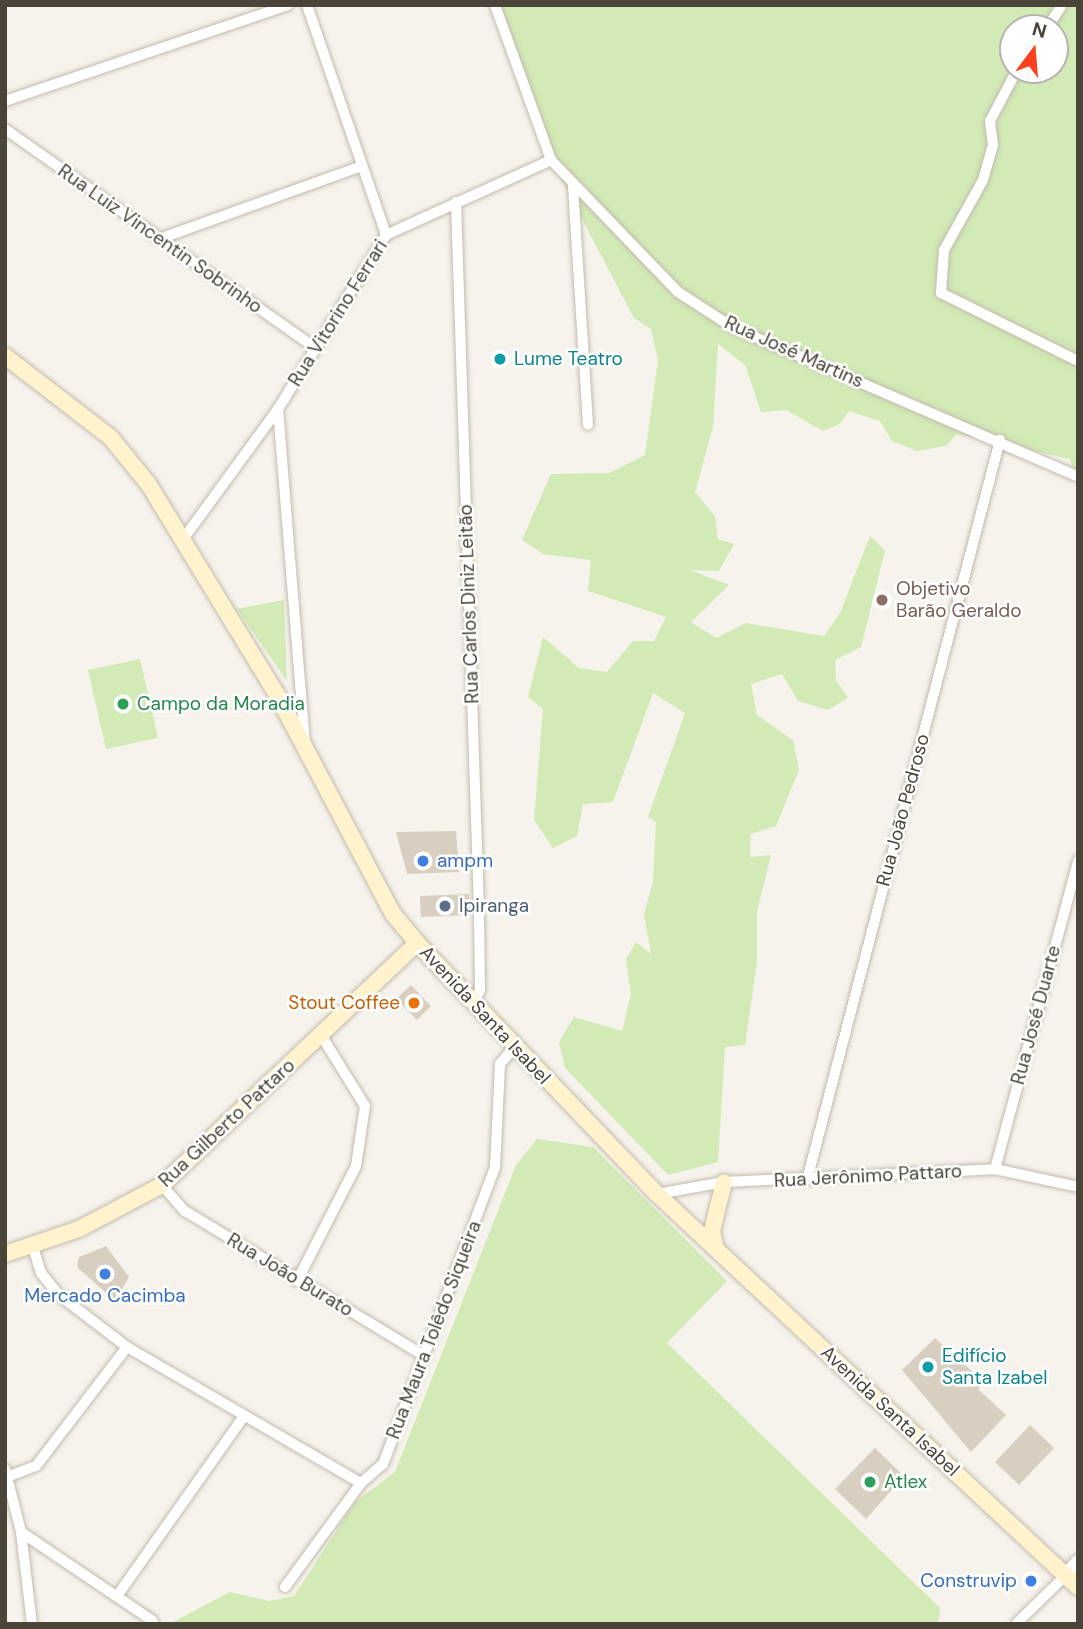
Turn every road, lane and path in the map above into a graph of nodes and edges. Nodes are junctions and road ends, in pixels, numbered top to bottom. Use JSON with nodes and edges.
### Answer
{"nodes":[{"id":1,"x":288,"y":5,"type":"edge"},
{"id":2,"x":307,"y":5,"type":"edge"},
{"id":3,"x":495,"y":5,"type":"edge"},
{"id":4,"x":1010,"y":84,"type":"edge"},
{"id":5,"x":5,"y":101,"type":"edge"},
{"id":6,"x":5,"y":129,"type":"edge"},
{"id":7,"x":551,"y":160,"type":"junction"},
{"id":8,"x":359,"y":167,"type":"junction"},
{"id":9,"x":573,"y":186,"type":"junction"},
{"id":10,"x":456,"y":202,"type":"junction"},
{"id":11,"x":386,"y":235,"type":"junction"},
{"id":12,"x":159,"y":239,"type":"junction"},
{"id":13,"x":315,"y":348,"type":"junction"},
{"id":14,"x":5,"y":356,"type":"edge"},
{"id":15,"x":1078,"y":361,"type":"edge"},
{"id":16,"x":278,"y":409,"type":"junction"},
{"id":17,"x":588,"y":425,"type":"dead end"},
{"id":18,"x":1000,"y":440,"type":"junction"},
{"id":19,"x":1078,"y":477,"type":"edge"},
{"id":20,"x":184,"y":538,"type":"junction"},
{"id":21,"x":305,"y":748,"type":"junction"},
{"id":22,"x":1078,"y":861,"type":"edge"},
{"id":23,"x":417,"y":943,"type":"junction"},
{"id":24,"x":473,"y":1005,"type":"junction"},
{"id":25,"x":321,"y":1035,"type":"junction"},
{"id":26,"x":515,"y":1047,"type":"junction"},
{"id":27,"x":995,"y":1169,"type":"junction"},
{"id":28,"x":807,"y":1180,"type":"junction"},
{"id":29,"x":724,"y":1182,"type":"junction"},
{"id":30,"x":162,"y":1185,"type":"junction"},
{"id":31,"x":1078,"y":1188,"type":"edge"},
{"id":32,"x":657,"y":1194,"type":"junction"},
{"id":33,"x":33,"y":1247,"type":"junction"},
{"id":34,"x":716,"y":1249,"type":"junction"},
{"id":35,"x":5,"y":1254,"type":"edge"},
{"id":36,"x":298,"y":1281,"type":"junction"},
{"id":37,"x":127,"y":1347,"type":"junction"},
{"id":38,"x":425,"y":1356,"type":"junction"},
{"id":39,"x":242,"y":1419,"type":"junction"},
{"id":40,"x":6,"y":1473,"type":"edge"},
{"id":41,"x":361,"y":1483,"type":"junction"},
{"id":42,"x":21,"y":1532,"type":"junction"},
{"id":43,"x":1078,"y":1563,"type":"edge"},
{"id":44,"x":1072,"y":1581,"type":"edge"},
{"id":45,"x":285,"y":1587,"type":"dead end"},
{"id":46,"x":117,"y":1596,"type":"junction"},
{"id":47,"x":153,"y":1621,"type":"dead end"},
{"id":48,"x":32,"y":1624,"type":"edge"},
{"id":49,"x":1016,"y":1624,"type":"edge"}],
"edges":[{"from":1,"to":5,"type":"street"},
{"from":2,"to":8,"type":"street"},
{"from":3,"to":7,"type":"street","name":"Rua José Martins"},
{"from":4,"to":15,"type":"street"},
{"from":6,"to":12,"type":"street","name":"Rua Luiz Vincentin Sobrinho"},
{"from":7,"to":9,"type":"street","name":"Rua José Martins"},
{"from":7,"to":10,"type":"street","name":"Rua Vitorino Ferrari"},
{"from":8,"to":11,"type":"street"},
{"from":8,"to":12,"type":"street"},
{"from":9,"to":17,"type":"street"},
{"from":9,"to":18,"type":"street","name":"Rua José Martins"},
{"from":10,"to":11,"type":"street","name":"Rua Vitorino Ferrari"},
{"from":10,"to":24,"type":"street","name":"Rua Carlos Diniz Leitão"},
{"from":11,"to":13,"type":"street","name":"Rua Vitorino Ferrari"},
{"from":12,"to":13,"type":"street","name":"Rua Luiz Vincentin Sobrinho"},
{"from":13,"to":16,"type":"street","name":"Rua Vitorino Ferrari"},
{"from":14,"to":20,"type":"main road","name":"Avenida Santa Isabel"},
{"from":16,"to":20,"type":"street","name":"Rua Vitorino Ferrari"},
{"from":16,"to":21,"type":"street"},
{"from":18,"to":19,"type":"street","name":"Rua José Martins"},
{"from":18,"to":28,"type":"street","name":"Rua João Pedroso"},
{"from":20,"to":21,"type":"main road","name":"Avenida Santa Isabel"},
{"from":21,"to":23,"type":"main road","name":"Avenida Santa Isabel"},
{"from":22,"to":27,"type":"street","name":"Rua José Duarte"},
{"from":23,"to":24,"type":"main road","name":"Avenida Santa Isabel"},
{"from":23,"to":25,"type":"main road","name":"Rua Gilberto Pattaro"},
{"from":24,"to":26,"type":"main road","name":"Avenida Santa Isabel"},
{"from":25,"to":30,"type":"main road","name":"Rua Gilberto Pattaro"},
{"from":25,"to":36,"type":"street"},
{"from":26,"to":32,"type":"main road","name":"Avenida Santa Isabel"},
{"from":26,"to":38,"type":"street","name":"Rua Maura Tolêdo Siqueira"},
{"from":27,"to":28,"type":"street","name":"Rua Jerônimo Pattaro"},
{"from":27,"to":31,"type":"street","name":"Rua Jerônimo Pattaro"},
{"from":28,"to":29,"type":"street","name":"Rua Jerônimo Pattaro"},
{"from":29,"to":32,"type":"street","name":"Rua Jerônimo Pattaro"},
{"from":29,"to":34,"type":"main road"},
{"from":30,"to":33,"type":"main road","name":"Rua Gilberto Pattaro"},
{"from":30,"to":36,"type":"street","name":"Rua João Burato"},
{"from":32,"to":34,"type":"main road","name":"Avenida Santa Isabel"},
{"from":33,"to":35,"type":"main road","name":"Rua Gilberto Pattaro"},
{"from":33,"to":37,"type":"street"},
{"from":34,"to":44,"type":"main road","name":"Avenida Santa Isabel"},
{"from":36,"to":38,"type":"street","name":"Rua João Burato"},
{"from":37,"to":39,"type":"street"},
{"from":37,"to":40,"type":"street"},
{"from":38,"to":41,"type":"street","name":"Rua Maura Tolêdo Siqueira"},
{"from":39,"to":41,"type":"street"},
{"from":39,"to":46,"type":"street"},
{"from":40,"to":42,"type":"street"},
{"from":41,"to":45,"type":"street","name":"Rua Maura Tolêdo Siqueira"},
{"from":42,"to":46,"type":"street"},
{"from":42,"to":48,"type":"street"},
{"from":43,"to":44,"type":"street"},
{"from":44,"to":49,"type":"street"},
{"from":46,"to":47,"type":"street"}]}
